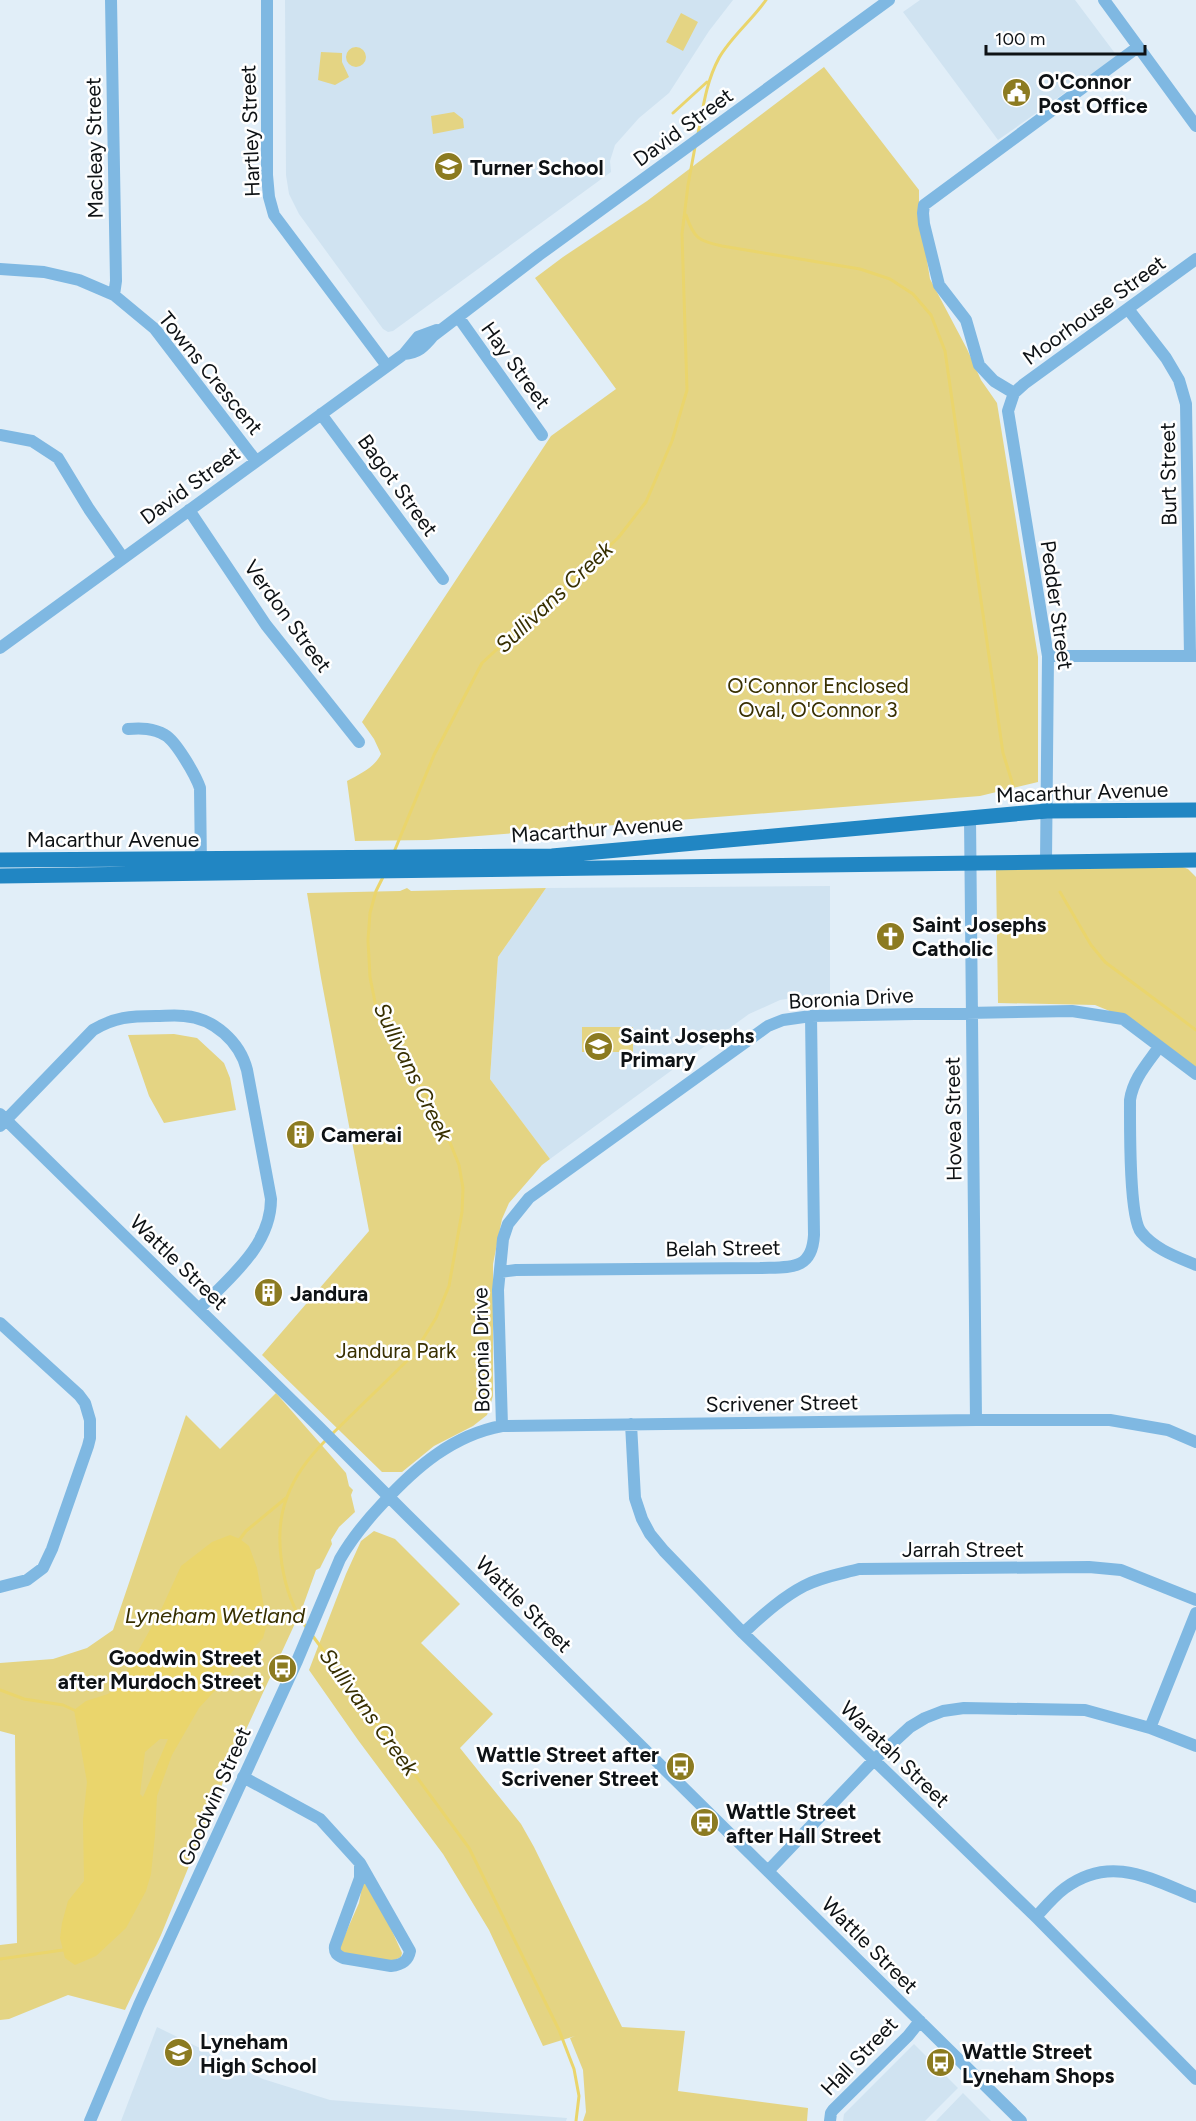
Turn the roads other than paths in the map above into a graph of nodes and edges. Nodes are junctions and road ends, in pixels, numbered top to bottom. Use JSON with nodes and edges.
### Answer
{"nodes":[{"id":1,"x":111,"y":0,"type":"edge"},
{"id":2,"x":267,"y":0,"type":"edge"},
{"id":3,"x":889,"y":0,"type":"edge"},
{"id":4,"x":1104,"y":0,"type":"edge"},
{"id":5,"x":1138,"y":47,"type":"junction"},
{"id":6,"x":1196,"y":126,"type":"edge"},
{"id":7,"x":1196,"y":259,"type":"edge"},
{"id":8,"x":0,"y":269,"type":"edge"},
{"id":9,"x":114,"y":295,"type":"junction"},
{"id":10,"x":1128,"y":309,"type":"junction"},
{"id":11,"x":459,"y":318,"type":"junction"},
{"id":12,"x":387,"y":366,"type":"junction"},
{"id":13,"x":1014,"y":393,"type":"junction"},
{"id":14,"x":321,"y":414,"type":"junction"},
{"id":15,"x":0,"y":435,"type":"edge"},
{"id":16,"x":542,"y":435,"type":"dead end"},
{"id":17,"x":256,"y":461,"type":"junction"},
{"id":18,"x":189,"y":510,"type":"junction"},
{"id":19,"x":123,"y":558,"type":"junction"},
{"id":20,"x":443,"y":579,"type":"dead end"},
{"id":21,"x":0,"y":648,"type":"edge"},
{"id":22,"x":1048,"y":656,"type":"junction"},
{"id":23,"x":1193,"y":656,"type":"edge"},
{"id":24,"x":128,"y":729,"type":"dead end"},
{"id":25,"x":359,"y":742,"type":"dead end"},
{"id":26,"x":1196,"y":810,"type":"edge"},
{"id":27,"x":1047,"y":811,"type":"junction"},
{"id":28,"x":970,"y":818,"type":"junction"},
{"id":29,"x":0,"y":860,"type":"edge"},
{"id":30,"x":1196,"y":860,"type":"edge"},
{"id":31,"x":1046,"y":862,"type":"junction"},
{"id":32,"x":553,"y":863,"type":"junction"},
{"id":33,"x":970,"y":863,"type":"junction"},
{"id":34,"x":410,"y":865,"type":"junction"},
{"id":35,"x":201,"y":867,"type":"junction"},
{"id":36,"x":0,"y":876,"type":"edge"},
{"id":37,"x":971,"y":1013,"type":"junction"},
{"id":38,"x":811,"y":1016,"type":"junction"},
{"id":39,"x":1159,"y":1047,"type":"junction"},
{"id":40,"x":1196,"y":1074,"type":"edge"},
{"id":41,"x":2,"y":1120,"type":"edge"},
{"id":42,"x":1196,"y":1265,"type":"edge"},
{"id":43,"x":500,"y":1272,"type":"junction"},
{"id":44,"x":199,"y":1309,"type":"junction"},
{"id":45,"x":0,"y":1323,"type":"edge"},
{"id":46,"x":976,"y":1420,"type":"junction"},
{"id":47,"x":631,"y":1424,"type":"junction"},
{"id":48,"x":502,"y":1426,"type":"junction"},
{"id":49,"x":1196,"y":1442,"type":"edge"},
{"id":50,"x":388,"y":1497,"type":"junction"},
{"id":51,"x":0,"y":1587,"type":"edge"},
{"id":52,"x":1196,"y":1600,"type":"edge"},
{"id":53,"x":1196,"y":1613,"type":"edge"},
{"id":54,"x":743,"y":1633,"type":"junction"},
{"id":55,"x":1150,"y":1728,"type":"junction"},
{"id":56,"x":1196,"y":1746,"type":"edge"},
{"id":57,"x":874,"y":1760,"type":"junction"},
{"id":58,"x":243,"y":1777,"type":"junction"},
{"id":59,"x":360,"y":1863,"type":"junction"},
{"id":60,"x":768,"y":1871,"type":"junction"},
{"id":61,"x":1196,"y":1897,"type":"edge"},
{"id":62,"x":1036,"y":1917,"type":"junction"},
{"id":63,"x":920,"y":2021,"type":"junction"},
{"id":64,"x":1196,"y":2079,"type":"edge"},
{"id":65,"x":90,"y":2121,"type":"edge"},
{"id":66,"x":830,"y":2121,"type":"edge"},
{"id":67,"x":1021,"y":2121,"type":"edge"}],
"edges":[{"from":1,"to":9,"type":"street","name":"Macleay Street"},
{"from":2,"to":12,"type":"street","name":"Hartley Street"},
{"from":3,"to":11,"type":"street","name":"David Street"},
{"from":4,"to":5,"type":"street"},
{"from":5,"to":6,"type":"street"},
{"from":5,"to":13,"type":"street"},
{"from":7,"to":10,"type":"street","name":"Moorhouse Street"},
{"from":8,"to":9,"type":"street","name":"Towns Crescent"},
{"from":9,"to":17,"type":"street","name":"Towns Crescent"},
{"from":10,"to":13,"type":"street","name":"Moorhouse Street"},
{"from":10,"to":23,"type":"street","name":"Burt Street"},
{"from":11,"to":12,"type":"street","name":"David Street"},
{"from":11,"to":16,"type":"street","name":"Hay Street"},
{"from":12,"to":14,"type":"street","name":"David Street"},
{"from":13,"to":22,"type":"street","name":"Pedder Street"},
{"from":14,"to":17,"type":"street","name":"David Street"},
{"from":14,"to":20,"type":"street","name":"Bagot Street"},
{"from":15,"to":19,"type":"street"},
{"from":17,"to":18,"type":"street","name":"David Street"},
{"from":18,"to":19,"type":"street","name":"David Street"},
{"from":18,"to":25,"type":"street","name":"Verdon Street"},
{"from":19,"to":21,"type":"street","name":"David Street"},
{"from":22,"to":23,"type":"street"},
{"from":22,"to":27,"type":"street","name":"Pedder Street"},
{"from":24,"to":35,"type":"street"},
{"from":26,"to":27,"type":"main road","name":"Macarthur Avenue"},
{"from":27,"to":28,"type":"main road","name":"Macarthur Avenue"},
{"from":27,"to":31,"type":"street","name":"Pedder Street"},
{"from":28,"to":32,"type":"main road","name":"Macarthur Avenue"},
{"from":28,"to":33,"type":"street","name":"Hovea Street"},
{"from":29,"to":35,"type":"main road","name":"Macarthur Avenue"},
{"from":30,"to":31,"type":"main road","name":"Macarthur Avenue"},
{"from":31,"to":33,"type":"main road","name":"Macarthur Avenue"},
{"from":32,"to":33,"type":"main road","name":"Macarthur Avenue"},
{"from":32,"to":34,"type":"main road","name":"Macarthur Avenue"},
{"from":33,"to":37,"type":"street","name":"Hovea Street"},
{"from":34,"to":35,"type":"main road","name":"Macarthur Avenue"},
{"from":34,"to":35,"type":"main road","name":"Macarthur Avenue"},
{"from":35,"to":36,"type":"main road","name":"Macarthur Avenue"},
{"from":37,"to":38,"type":"street","name":"Boronia Drive"},
{"from":37,"to":39,"type":"street","name":"Boronia Drive"},
{"from":37,"to":46,"type":"street","name":"Hovea Street"},
{"from":38,"to":43,"type":"street","name":"Boronia Drive"},
{"from":38,"to":43,"type":"street","name":"Belah Street"},
{"from":39,"to":40,"type":"street","name":"Boronia Drive"},
{"from":39,"to":42,"type":"street"},
{"from":41,"to":44,"type":"street","name":"Wattle Street"},
{"from":41,"to":44,"type":"street"},
{"from":43,"to":48,"type":"street","name":"Boronia Drive"},
{"from":44,"to":50,"type":"street","name":"Wattle Street"},
{"from":45,"to":51,"type":"street"},
{"from":46,"to":47,"type":"street","name":"Scrivener Street"},
{"from":46,"to":49,"type":"street","name":"Scrivener Street"},
{"from":47,"to":48,"type":"street","name":"Scrivener Street"},
{"from":47,"to":54,"type":"street","name":"Waratah Street"},
{"from":48,"to":50,"type":"street","name":"Scrivener Street"},
{"from":50,"to":58,"type":"street","name":"Goodwin Street"},
{"from":50,"to":60,"type":"street","name":"Wattle Street"},
{"from":52,"to":54,"type":"street","name":"Jarrah Street"},
{"from":53,"to":55,"type":"street"},
{"from":54,"to":57,"type":"street","name":"Waratah Street"},
{"from":55,"to":56,"type":"street"},
{"from":55,"to":57,"type":"street"},
{"from":57,"to":60,"type":"street"},
{"from":57,"to":62,"type":"street","name":"Waratah Street"},
{"from":58,"to":59,"type":"street"},
{"from":58,"to":65,"type":"street","name":"Goodwin Street"},
{"from":59,"to":59,"type":"street"},
{"from":60,"to":63,"type":"street","name":"Wattle Street"},
{"from":61,"to":62,"type":"street"},
{"from":62,"to":64,"type":"street","name":"Waratah Street"},
{"from":63,"to":66,"type":"street","name":"Hall Street"},
{"from":63,"to":67,"type":"street","name":"Wattle Street"}]}
